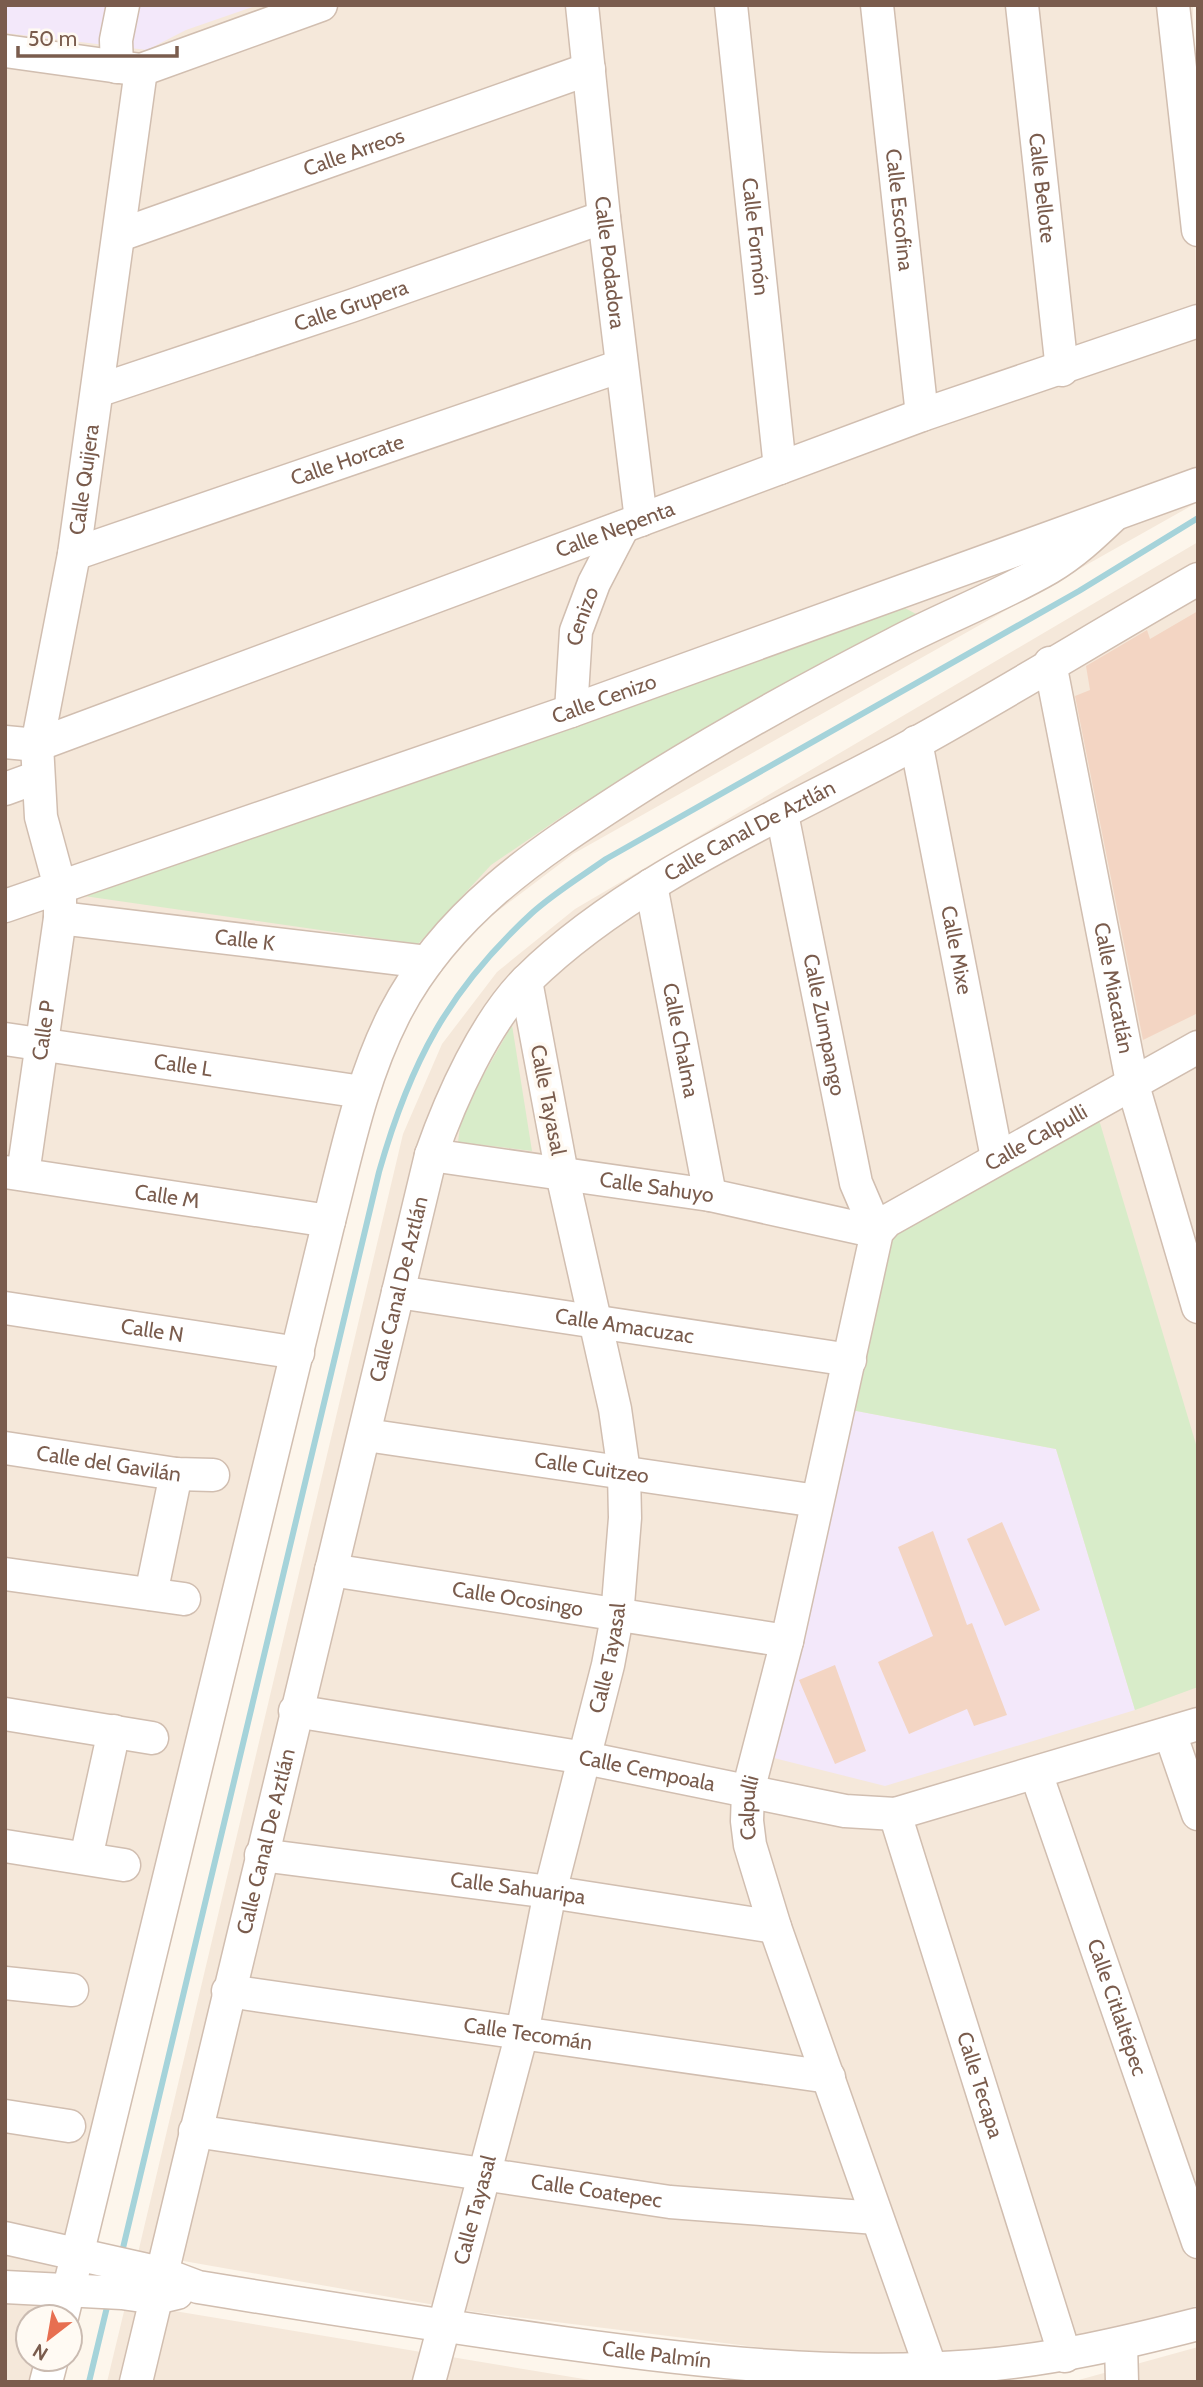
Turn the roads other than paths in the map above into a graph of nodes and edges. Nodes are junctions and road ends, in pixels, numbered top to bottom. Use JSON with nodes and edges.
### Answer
{"nodes":[{"id":1,"x":123,"y":5,"type":"edge"},
{"id":2,"x":321,"y":5,"type":"edge"},
{"id":3,"x":582,"y":5,"type":"edge"},
{"id":4,"x":731,"y":5,"type":"edge"},
{"id":5,"x":877,"y":5,"type":"edge"},
{"id":6,"x":1022,"y":5,"type":"edge"},
{"id":7,"x":1172,"y":5,"type":"edge"},
{"id":8,"x":5,"y":51,"type":"edge"},
{"id":9,"x":129,"y":68,"type":"junction"},
{"id":10,"x":589,"y":69,"type":"junction"},
{"id":11,"x":604,"y":217,"type":"junction"},
{"id":12,"x":1198,"y":230,"type":"edge"},
{"id":13,"x":120,"y":235,"type":"junction"},
{"id":14,"x":1198,"y":321,"type":"edge"},
{"id":15,"x":621,"y":366,"type":"junction"},
{"id":16,"x":1062,"y":370,"type":"junction"},
{"id":17,"x":97,"y":391,"type":"junction"},
{"id":18,"x":922,"y":415,"type":"junction"},
{"id":19,"x":780,"y":468,"type":"junction"},
{"id":20,"x":1198,"y":484,"type":"edge"},
{"id":21,"x":1113,"y":516,"type":"junction"},
{"id":22,"x":632,"y":524,"type":"junction"},
{"id":23,"x":74,"y":554,"type":"junction"},
{"id":24,"x":1198,"y":579,"type":"edge"},
{"id":25,"x":884,"y":597,"type":"junction"},
{"id":26,"x":895,"y":643,"type":"junction"},
{"id":27,"x":1050,"y":663,"type":"junction"},
{"id":28,"x":571,"y":711,"type":"junction"},
{"id":29,"x":5,"y":742,"type":"edge"},
{"id":30,"x":916,"y":742,"type":"junction"},
{"id":31,"x":37,"y":745,"type":"junction"},
{"id":32,"x":38,"y":777,"type":"junction"},
{"id":33,"x":5,"y":789,"type":"edge"},
{"id":34,"x":782,"y":814,"type":"junction"},
{"id":35,"x":651,"y":885,"type":"junction"},
{"id":36,"x":60,"y":887,"type":"junction"},
{"id":37,"x":5,"y":906,"type":"edge"},
{"id":38,"x":60,"y":918,"type":"junction"},
{"id":39,"x":427,"y":962,"type":"junction"},
{"id":40,"x":526,"y":981,"type":"junction"},
{"id":41,"x":5,"y":1039,"type":"edge"},
{"id":42,"x":44,"y":1044,"type":"junction"},
{"id":43,"x":1198,"y":1047,"type":"edge"},
{"id":44,"x":1132,"y":1083,"type":"junction"},
{"id":45,"x":362,"y":1092,"type":"junction"},
{"id":46,"x":431,"y":1154,"type":"junction"},
{"id":47,"x":997,"y":1158,"type":"junction"},
{"id":48,"x":14,"y":1173,"type":"edge"},
{"id":49,"x":562,"y":1174,"type":"junction"},
{"id":50,"x":710,"y":1195,"type":"junction"},
{"id":51,"x":329,"y":1221,"type":"junction"},
{"id":52,"x":877,"y":1232,"type":"junction"},
{"id":53,"x":398,"y":1292,"type":"junction"},
{"id":54,"x":1198,"y":1307,"type":"edge"},
{"id":55,"x":5,"y":1308,"type":"edge"},
{"id":56,"x":594,"y":1321,"type":"junction"},
{"id":57,"x":298,"y":1353,"type":"junction"},
{"id":58,"x":850,"y":1360,"type":"junction"},
{"id":59,"x":366,"y":1435,"type":"junction"},
{"id":60,"x":5,"y":1448,"type":"edge"},
{"id":61,"x":624,"y":1472,"type":"junction"},
{"id":62,"x":176,"y":1474,"type":"junction"},
{"id":63,"x":213,"y":1475,"type":"dead end"},
{"id":64,"x":817,"y":1501,"type":"junction"},
{"id":65,"x":331,"y":1570,"type":"junction"},
{"id":66,"x":5,"y":1573,"type":"edge"},
{"id":67,"x":151,"y":1594,"type":"junction"},
{"id":68,"x":184,"y":1599,"type":"dead end"},
{"id":69,"x":617,"y":1616,"type":"junction"},
{"id":70,"x":787,"y":1641,"type":"junction"},
{"id":71,"x":295,"y":1712,"type":"junction"},
{"id":72,"x":5,"y":1714,"type":"edge"},
{"id":73,"x":1184,"y":1728,"type":"edge"},
{"id":74,"x":114,"y":1731,"type":"junction"},
{"id":75,"x":152,"y":1738,"type":"dead end"},
{"id":76,"x":585,"y":1758,"type":"junction"},
{"id":77,"x":1036,"y":1773,"type":"junction"},
{"id":78,"x":748,"y":1791,"type":"junction"},
{"id":79,"x":895,"y":1814,"type":"junction"},
{"id":80,"x":1198,"y":1814,"type":"edge"},
{"id":81,"x":5,"y":1846,"type":"edge"},
{"id":82,"x":261,"y":1854,"type":"junction"},
{"id":83,"x":86,"y":1857,"type":"junction"},
{"id":84,"x":124,"y":1865,"type":"dead end"},
{"id":85,"x":550,"y":1892,"type":"junction"},
{"id":86,"x":775,"y":1927,"type":"junction"},
{"id":87,"x":5,"y":1983,"type":"edge"},
{"id":88,"x":72,"y":1990,"type":"dead end"},
{"id":89,"x":228,"y":1991,"type":"junction"},
{"id":90,"x":522,"y":2033,"type":"junction"},
{"id":91,"x":829,"y":2077,"type":"junction"},
{"id":92,"x":5,"y":2116,"type":"edge"},
{"id":93,"x":69,"y":2126,"type":"dead end"},
{"id":94,"x":195,"y":2131,"type":"junction"},
{"id":95,"x":487,"y":2174,"type":"junction"},
{"id":96,"x":876,"y":2218,"type":"junction"},
{"id":97,"x":5,"y":2238,"type":"edge"},
{"id":98,"x":1198,"y":2242,"type":"edge"},
{"id":99,"x":78,"y":2255,"type":"junction"},
{"id":100,"x":159,"y":2286,"type":"junction"},
{"id":101,"x":5,"y":2287,"type":"edge"},
{"id":102,"x":62,"y":2303,"type":"edge"},
{"id":103,"x":66,"y":2303,"type":"edge"},
{"id":104,"x":71,"y":2303,"type":"edge"},
{"id":105,"x":1198,"y":2324,"type":"edge"},
{"id":106,"x":444,"y":2327,"type":"junction"},
{"id":107,"x":1121,"y":2344,"type":"junction"},
{"id":108,"x":1065,"y":2356,"type":"junction"},
{"id":109,"x":931,"y":2370,"type":"junction"},
{"id":110,"x":696,"y":2372,"type":"edge"},
{"id":111,"x":978,"y":2374,"type":"edge"},
{"id":112,"x":828,"y":2376,"type":"edge"},
{"id":113,"x":136,"y":2382,"type":"edge"},
{"id":114,"x":429,"y":2382,"type":"edge"},
{"id":115,"x":1122,"y":2382,"type":"edge"}],
"edges":[{"from":1,"to":9,"type":"street","name":"Calle Quijera"},
{"from":2,"to":9,"type":"street"},
{"from":3,"to":10,"type":"street","name":"Calle Podadora"},
{"from":4,"to":19,"type":"street","name":"Calle Formón"},
{"from":5,"to":18,"type":"street","name":"Calle Escofina"},
{"from":6,"to":16,"type":"street","name":"Calle Bellote"},
{"from":7,"to":12,"type":"street"},
{"from":8,"to":9,"type":"street"},
{"from":9,"to":13,"type":"street","name":"Calle Quijera"},
{"from":10,"to":11,"type":"street","name":"Calle Podadora"},
{"from":10,"to":13,"type":"street","name":"Calle Arreos"},
{"from":11,"to":15,"type":"street","name":"Calle Podadora"},
{"from":11,"to":17,"type":"street","name":"Calle Grupera"},
{"from":13,"to":17,"type":"street","name":"Calle Quijera"},
{"from":14,"to":16,"type":"street","name":"Calle Nepenta"},
{"from":15,"to":22,"type":"street","name":"Calle Podadora"},
{"from":15,"to":23,"type":"street","name":"Calle Horcate"},
{"from":16,"to":18,"type":"street","name":"Calle Nepenta"},
{"from":17,"to":23,"type":"street","name":"Calle Quijera"},
{"from":18,"to":19,"type":"street","name":"Calle Nepenta"},
{"from":19,"to":22,"type":"street","name":"Calle Nepenta"},
{"from":20,"to":21,"type":"street","name":"Calle Cenizo"},
{"from":21,"to":25,"type":"street","name":"Calle Cenizo"},
{"from":21,"to":26,"type":"street"},
{"from":22,"to":28,"type":"street","name":"Cenizo"},
{"from":22,"to":31,"type":"street","name":"Calle Nepenta"},
{"from":23,"to":31,"type":"street","name":"Calle Quijera"},
{"from":24,"to":27,"type":"street","name":"Calle Canal De Aztlán"},
{"from":25,"to":26,"type":"street"},
{"from":25,"to":28,"type":"street","name":"Calle Cenizo"},
{"from":26,"to":39,"type":"street"},
{"from":27,"to":30,"type":"street","name":"Calle Canal De Aztlán"},
{"from":27,"to":44,"type":"street","name":"Calle Miacatlán"},
{"from":28,"to":36,"type":"street","name":"Calle Cenizo"},
{"from":29,"to":31,"type":"street"},
{"from":30,"to":34,"type":"street","name":"Calle Canal De Aztlán"},
{"from":30,"to":47,"type":"street","name":"Calle Mixe"},
{"from":31,"to":32,"type":"street","name":"Calle Quijera"},
{"from":32,"to":33,"type":"street"},
{"from":32,"to":36,"type":"street","name":"Calle Quijera"},
{"from":34,"to":35,"type":"street","name":"Calle Canal De Aztlán"},
{"from":34,"to":52,"type":"street","name":"Calle Zumpango"},
{"from":35,"to":40,"type":"street","name":"Calle Canal De Aztlán"},
{"from":35,"to":50,"type":"street","name":"Calle Chalma"},
{"from":36,"to":37,"type":"street","name":"Calle Cenizo"},
{"from":36,"to":38,"type":"street","name":"Calle P"},
{"from":38,"to":39,"type":"street","name":"Calle K"},
{"from":38,"to":42,"type":"street","name":"Calle P"},
{"from":39,"to":45,"type":"street"},
{"from":40,"to":46,"type":"street","name":"Calle Canal De Aztlán"},
{"from":40,"to":49,"type":"street","name":"Calle Tayasal"},
{"from":41,"to":42,"type":"street","name":"Calle L"},
{"from":42,"to":45,"type":"street","name":"Calle L"},
{"from":42,"to":48,"type":"street","name":"Calle P"},
{"from":43,"to":44,"type":"street","name":"Calle Calpulli"},
{"from":44,"to":47,"type":"street","name":"Calle Calpulli"},
{"from":44,"to":54,"type":"street","name":"Calle Miacatlán"},
{"from":45,"to":51,"type":"street"},
{"from":46,"to":49,"type":"street","name":"Calle Sahuyo"},
{"from":46,"to":53,"type":"street","name":"Calle Canal De Aztlán"},
{"from":47,"to":52,"type":"street","name":"Calle Calpulli"},
{"from":48,"to":51,"type":"street","name":"Calle M"},
{"from":49,"to":50,"type":"street","name":"Calle Sahuyo"},
{"from":49,"to":56,"type":"street","name":"Calle Tayasal"},
{"from":50,"to":52,"type":"street","name":"Calle Sahuyo"},
{"from":51,"to":57,"type":"street"},
{"from":52,"to":58,"type":"street","name":"Calpulli"},
{"from":53,"to":56,"type":"street","name":"Calle Amacuzac"},
{"from":53,"to":59,"type":"street","name":"Calle Canal De Aztlán"},
{"from":55,"to":57,"type":"street","name":"Calle N"},
{"from":56,"to":58,"type":"street","name":"Calle Amacuzac"},
{"from":56,"to":61,"type":"street","name":"Calle Tayasal"},
{"from":57,"to":99,"type":"street"},
{"from":58,"to":64,"type":"street","name":"Calpulli"},
{"from":59,"to":61,"type":"street","name":"Calle Cuitzeo"},
{"from":59,"to":65,"type":"street","name":"Calle Canal De Aztlán"},
{"from":60,"to":62,"type":"street","name":"Calle del Gavilán"},
{"from":61,"to":64,"type":"street","name":"Calle Cuitzeo"},
{"from":61,"to":69,"type":"street","name":"Calle Tayasal"},
{"from":62,"to":63,"type":"street","name":"Calle del Gavilán"},
{"from":62,"to":67,"type":"street"},
{"from":64,"to":70,"type":"street","name":"Calpulli"},
{"from":65,"to":69,"type":"street","name":"Calle Ocosingo"},
{"from":65,"to":71,"type":"street","name":"Calle Canal De Aztlán"},
{"from":66,"to":67,"type":"street"},
{"from":67,"to":68,"type":"street"},
{"from":69,"to":70,"type":"street","name":"Calle Ocosingo"},
{"from":69,"to":76,"type":"street","name":"Calle Tayasal"},
{"from":70,"to":78,"type":"street","name":"Calpulli"},
{"from":71,"to":76,"type":"street","name":"Calle Cempoala"},
{"from":71,"to":82,"type":"street","name":"Calle Canal De Aztlán"},
{"from":72,"to":74,"type":"street"},
{"from":73,"to":77,"type":"street","name":"Calle Cempoala"},
{"from":73,"to":80,"type":"street"},
{"from":74,"to":75,"type":"street"},
{"from":74,"to":83,"type":"street"},
{"from":76,"to":78,"type":"street","name":"Calle Cempoala"},
{"from":76,"to":85,"type":"street","name":"Calle Tayasal"},
{"from":77,"to":79,"type":"street","name":"Calle Cempoala"},
{"from":77,"to":98,"type":"street","name":"Calle Citlaltépec"},
{"from":78,"to":79,"type":"street","name":"Calle Cempoala"},
{"from":78,"to":86,"type":"street","name":"Calpulli"},
{"from":79,"to":108,"type":"street","name":"Calle Tecapa"},
{"from":81,"to":83,"type":"street"},
{"from":82,"to":85,"type":"street","name":"Calle Sahuaripa"},
{"from":82,"to":89,"type":"street","name":"Calle Canal De Aztlán"},
{"from":83,"to":84,"type":"street"},
{"from":85,"to":86,"type":"street","name":"Calle Sahuaripa"},
{"from":85,"to":90,"type":"street","name":"Calle Tayasal"},
{"from":86,"to":91,"type":"street","name":"Calpulli"},
{"from":87,"to":88,"type":"street"},
{"from":89,"to":90,"type":"street","name":"Calle Tecomán"},
{"from":89,"to":94,"type":"street","name":"Calle Canal De Aztlán"},
{"from":90,"to":91,"type":"street","name":"Calle Tecomán"},
{"from":90,"to":95,"type":"street","name":"Calle Tayasal"},
{"from":91,"to":96,"type":"street","name":"Calpulli"},
{"from":92,"to":93,"type":"street"},
{"from":94,"to":95,"type":"street","name":"Calle Coatepec"},
{"from":94,"to":100,"type":"street","name":"Calle Canal De Aztlán"},
{"from":95,"to":96,"type":"street","name":"Calle Coatepec"},
{"from":95,"to":106,"type":"street","name":"Calle Tayasal"},
{"from":96,"to":109,"type":"street","name":"Calpulli"},
{"from":97,"to":99,"type":"street"},
{"from":99,"to":100,"type":"street"},
{"from":99,"to":103,"type":"street"},
{"from":100,"to":104,"type":"street"},
{"from":100,"to":106,"type":"street","name":"Calle Palmín"},
{"from":100,"to":113,"type":"street","name":"Calle Canal De Aztlán"},
{"from":101,"to":102,"type":"street"},
{"from":105,"to":107,"type":"street","name":"Calle Palmín"},
{"from":106,"to":110,"type":"street","name":"Calle Palmín"},
{"from":106,"to":114,"type":"street","name":"Calle Tayasal"},
{"from":107,"to":108,"type":"street","name":"Calle Palmín"},
{"from":107,"to":115,"type":"street"},
{"from":108,"to":111,"type":"street","name":"Calle Palmín"},
{"from":109,"to":111,"type":"street","name":"Calle Palmín"},
{"from":109,"to":112,"type":"street","name":"Calle Palmín"},
{"from":110,"to":112,"type":"street","name":"Calle Palmín"}]}
